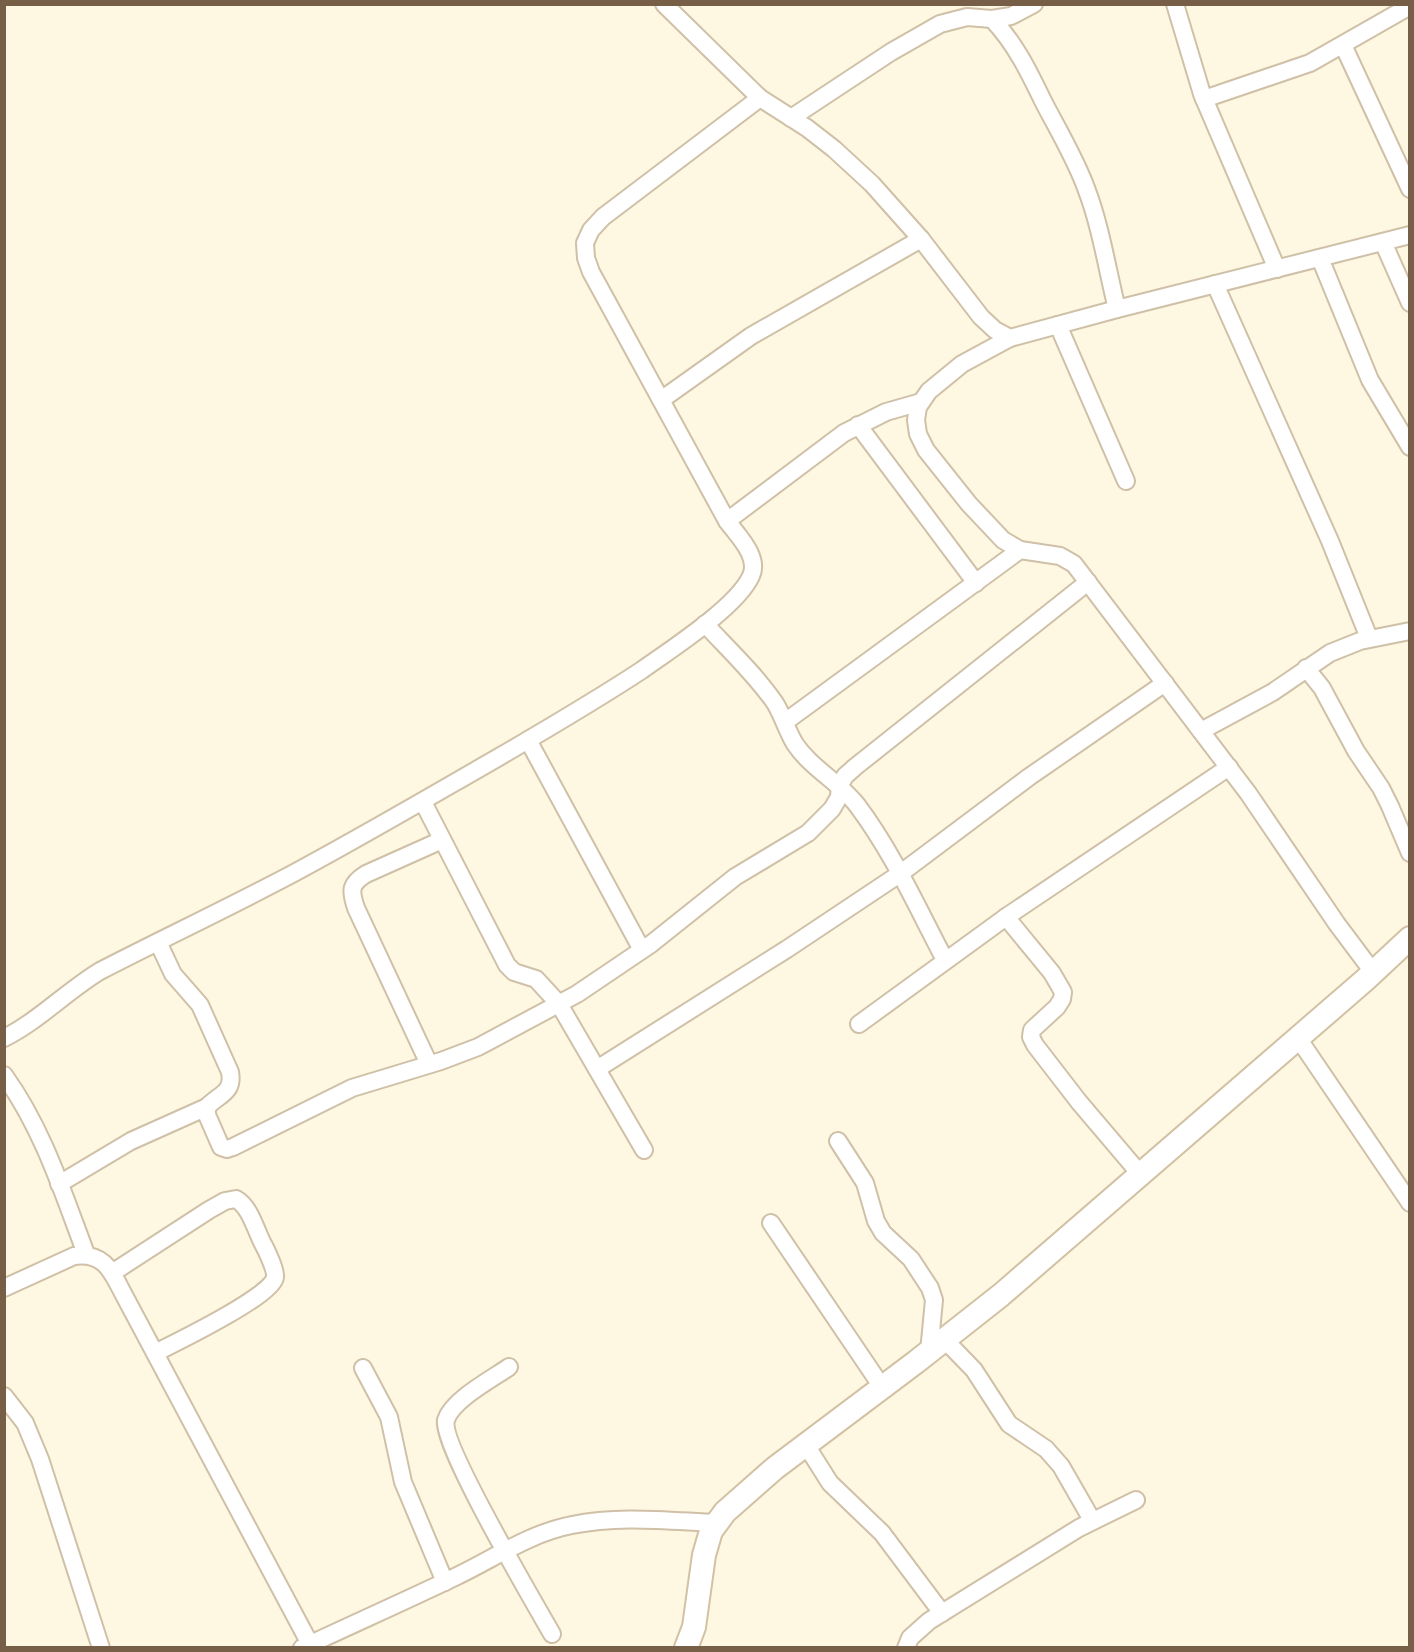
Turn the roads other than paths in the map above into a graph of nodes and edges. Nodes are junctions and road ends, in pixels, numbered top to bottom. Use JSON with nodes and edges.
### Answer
{"nodes":[{"id":1,"x":664,"y":4,"type":"edge"},
{"id":2,"x":1034,"y":4,"type":"edge"},
{"id":3,"x":1175,"y":4,"type":"edge"},
{"id":4,"x":1410,"y":6,"type":"edge"},
{"id":5,"x":992,"y":19,"type":"junction"},
{"id":6,"x":1343,"y":45,"type":"junction"},
{"id":7,"x":760,"y":98,"type":"junction"},
{"id":8,"x":1204,"y":99,"type":"junction"},
{"id":9,"x":790,"y":118,"type":"junction"},
{"id":10,"x":1410,"y":189,"type":"edge"},
{"id":11,"x":1410,"y":235,"type":"edge"},
{"id":12,"x":921,"y":239,"type":"junction"},
{"id":13,"x":1383,"y":242,"type":"junction"},
{"id":14,"x":1320,"y":258,"type":"junction"},
{"id":15,"x":1277,"y":269,"type":"junction"},
{"id":16,"x":1215,"y":284,"type":"junction"},
{"id":17,"x":1410,"y":303,"type":"edge"},
{"id":18,"x":1117,"y":309,"type":"junction"},
{"id":19,"x":1059,"y":325,"type":"junction"},
{"id":20,"x":1010,"y":338,"type":"junction"},
{"id":21,"x":661,"y":400,"type":"junction"},
{"id":22,"x":921,"y":402,"type":"junction"},
{"id":23,"x":858,"y":425,"type":"junction"},
{"id":24,"x":1410,"y":447,"type":"edge"},
{"id":25,"x":1126,"y":481,"type":"dead end"},
{"id":26,"x":727,"y":521,"type":"junction"},
{"id":27,"x":1020,"y":550,"type":"junction"},
{"id":28,"x":1088,"y":582,"type":"junction"},
{"id":29,"x":976,"y":583,"type":"junction"},
{"id":30,"x":705,"y":624,"type":"junction"},
{"id":31,"x":1410,"y":631,"type":"edge"},
{"id":32,"x":1369,"y":638,"type":"junction"},
{"id":33,"x":1306,"y":668,"type":"junction"},
{"id":34,"x":1165,"y":683,"type":"junction"},
{"id":35,"x":785,"y":722,"type":"junction"},
{"id":36,"x":1202,"y":731,"type":"junction"},
{"id":37,"x":528,"y":740,"type":"junction"},
{"id":38,"x":1229,"y":767,"type":"junction"},
{"id":39,"x":840,"y":785,"type":"junction"},
{"id":40,"x":423,"y":802,"type":"junction"},
{"id":41,"x":442,"y":840,"type":"junction"},
{"id":42,"x":1410,"y":853,"type":"edge"},
{"id":43,"x":901,"y":873,"type":"junction"},
{"id":44,"x":1006,"y":917,"type":"junction"},
{"id":45,"x":1410,"y":938,"type":"edge"},
{"id":46,"x":158,"y":942,"type":"junction"},
{"id":47,"x":642,"y":950,"type":"junction"},
{"id":48,"x":945,"y":960,"type":"junction"},
{"id":49,"x":1373,"y":972,"type":"junction"},
{"id":50,"x":559,"y":1004,"type":"junction"},
{"id":51,"x":859,"y":1024,"type":"dead end"},
{"id":52,"x":4,"y":1038,"type":"edge"},
{"id":53,"x":1298,"y":1038,"type":"junction"},
{"id":54,"x":429,"y":1065,"type":"junction"},
{"id":55,"x":597,"y":1069,"type":"junction"},
{"id":56,"x":4,"y":1075,"type":"edge"},
{"id":57,"x":207,"y":1107,"type":"junction"},
{"id":58,"x":838,"y":1141,"type":"dead end"},
{"id":59,"x":644,"y":1150,"type":"dead end"},
{"id":60,"x":1140,"y":1175,"type":"junction"},
{"id":61,"x":59,"y":1184,"type":"junction"},
{"id":62,"x":1410,"y":1203,"type":"edge"},
{"id":63,"x":771,"y":1223,"type":"dead end"},
{"id":64,"x":86,"y":1254,"type":"junction"},
{"id":65,"x":112,"y":1273,"type":"junction"},
{"id":66,"x":5,"y":1286,"type":"edge"},
{"id":67,"x":937,"y":1346,"type":"junction"},
{"id":68,"x":155,"y":1353,"type":"junction"},
{"id":69,"x":509,"y":1367,"type":"dead end"},
{"id":70,"x":363,"y":1368,"type":"dead end"},
{"id":71,"x":882,"y":1387,"type":"junction"},
{"id":72,"x":4,"y":1396,"type":"edge"},
{"id":73,"x":806,"y":1445,"type":"junction"},
{"id":74,"x":1136,"y":1500,"type":"dead end"},
{"id":75,"x":1092,"y":1520,"type":"junction"},
{"id":76,"x":717,"y":1523,"type":"junction"},
{"id":77,"x":505,"y":1551,"type":"junction"},
{"id":78,"x":445,"y":1582,"type":"junction"},
{"id":79,"x":942,"y":1613,"type":"junction"},
{"id":80,"x":552,"y":1634,"type":"dead end"},
{"id":81,"x":912,"y":1644,"type":"edge"},
{"id":82,"x":306,"y":1646,"type":"edge"},
{"id":83,"x":101,"y":1647,"type":"edge"},
{"id":84,"x":686,"y":1647,"type":"edge"}],
"edges":[{"from":1,"to":7,"type":"street"},
{"from":2,"to":5,"type":"street"},
{"from":3,"to":8,"type":"street"},
{"from":4,"to":6,"type":"street"},
{"from":5,"to":9,"type":"street"},
{"from":5,"to":18,"type":"street"},
{"from":6,"to":8,"type":"street"},
{"from":6,"to":10,"type":"street"},
{"from":7,"to":9,"type":"street"},
{"from":7,"to":21,"type":"street"},
{"from":8,"to":15,"type":"street"},
{"from":9,"to":12,"type":"street"},
{"from":11,"to":13,"type":"street"},
{"from":12,"to":20,"type":"street"},
{"from":12,"to":21,"type":"street"},
{"from":13,"to":14,"type":"street"},
{"from":13,"to":17,"type":"street"},
{"from":14,"to":15,"type":"street"},
{"from":14,"to":24,"type":"street"},
{"from":15,"to":16,"type":"street"},
{"from":16,"to":18,"type":"street"},
{"from":16,"to":32,"type":"street"},
{"from":18,"to":19,"type":"street"},
{"from":19,"to":20,"type":"street"},
{"from":19,"to":25,"type":"street"},
{"from":20,"to":22,"type":"street"},
{"from":21,"to":26,"type":"street"},
{"from":22,"to":23,"type":"street"},
{"from":22,"to":27,"type":"street"},
{"from":23,"to":26,"type":"street"},
{"from":23,"to":29,"type":"street"},
{"from":26,"to":30,"type":"street"},
{"from":27,"to":28,"type":"street"},
{"from":27,"to":29,"type":"street"},
{"from":28,"to":34,"type":"street"},
{"from":28,"to":39,"type":"street"},
{"from":29,"to":35,"type":"street"},
{"from":30,"to":35,"type":"street"},
{"from":30,"to":37,"type":"street"},
{"from":31,"to":32,"type":"street"},
{"from":32,"to":33,"type":"street"},
{"from":33,"to":36,"type":"street"},
{"from":33,"to":42,"type":"street"},
{"from":34,"to":36,"type":"street"},
{"from":34,"to":43,"type":"street"},
{"from":35,"to":39,"type":"street"},
{"from":36,"to":38,"type":"street"},
{"from":37,"to":40,"type":"street"},
{"from":37,"to":47,"type":"street"},
{"from":38,"to":44,"type":"street"},
{"from":38,"to":49,"type":"street"},
{"from":39,"to":43,"type":"street"},
{"from":39,"to":47,"type":"street"},
{"from":40,"to":41,"type":"street"},
{"from":40,"to":46,"type":"street"},
{"from":41,"to":50,"type":"street"},
{"from":41,"to":54,"type":"street"},
{"from":43,"to":48,"type":"street"},
{"from":43,"to":55,"type":"street"},
{"from":44,"to":48,"type":"street"},
{"from":44,"to":60,"type":"street"},
{"from":45,"to":49,"type":"main road"},
{"from":46,"to":52,"type":"street"},
{"from":46,"to":57,"type":"street"},
{"from":47,"to":50,"type":"street"},
{"from":48,"to":51,"type":"street"},
{"from":49,"to":53,"type":"main road"},
{"from":50,"to":54,"type":"street"},
{"from":50,"to":55,"type":"street"},
{"from":53,"to":60,"type":"main road"},
{"from":53,"to":62,"type":"street"},
{"from":54,"to":57,"type":"street"},
{"from":55,"to":59,"type":"street"},
{"from":56,"to":61,"type":"street"},
{"from":57,"to":61,"type":"street"},
{"from":58,"to":67,"type":"street"},
{"from":60,"to":67,"type":"main road"},
{"from":61,"to":64,"type":"street"},
{"from":63,"to":71,"type":"street"},
{"from":64,"to":65,"type":"street"},
{"from":64,"to":66,"type":"street"},
{"from":65,"to":68,"type":"street"},
{"from":65,"to":68,"type":"street"},
{"from":67,"to":71,"type":"main road"},
{"from":67,"to":75,"type":"street"},
{"from":68,"to":82,"type":"street"},
{"from":69,"to":77,"type":"street"},
{"from":70,"to":78,"type":"street"},
{"from":71,"to":73,"type":"main road"},
{"from":72,"to":83,"type":"street"},
{"from":73,"to":76,"type":"main road"},
{"from":73,"to":79,"type":"street"},
{"from":74,"to":75,"type":"street"},
{"from":75,"to":79,"type":"street"},
{"from":76,"to":77,"type":"street"},
{"from":76,"to":84,"type":"main road"},
{"from":77,"to":78,"type":"street"},
{"from":77,"to":80,"type":"street"},
{"from":78,"to":82,"type":"street"},
{"from":79,"to":81,"type":"street"}]}
